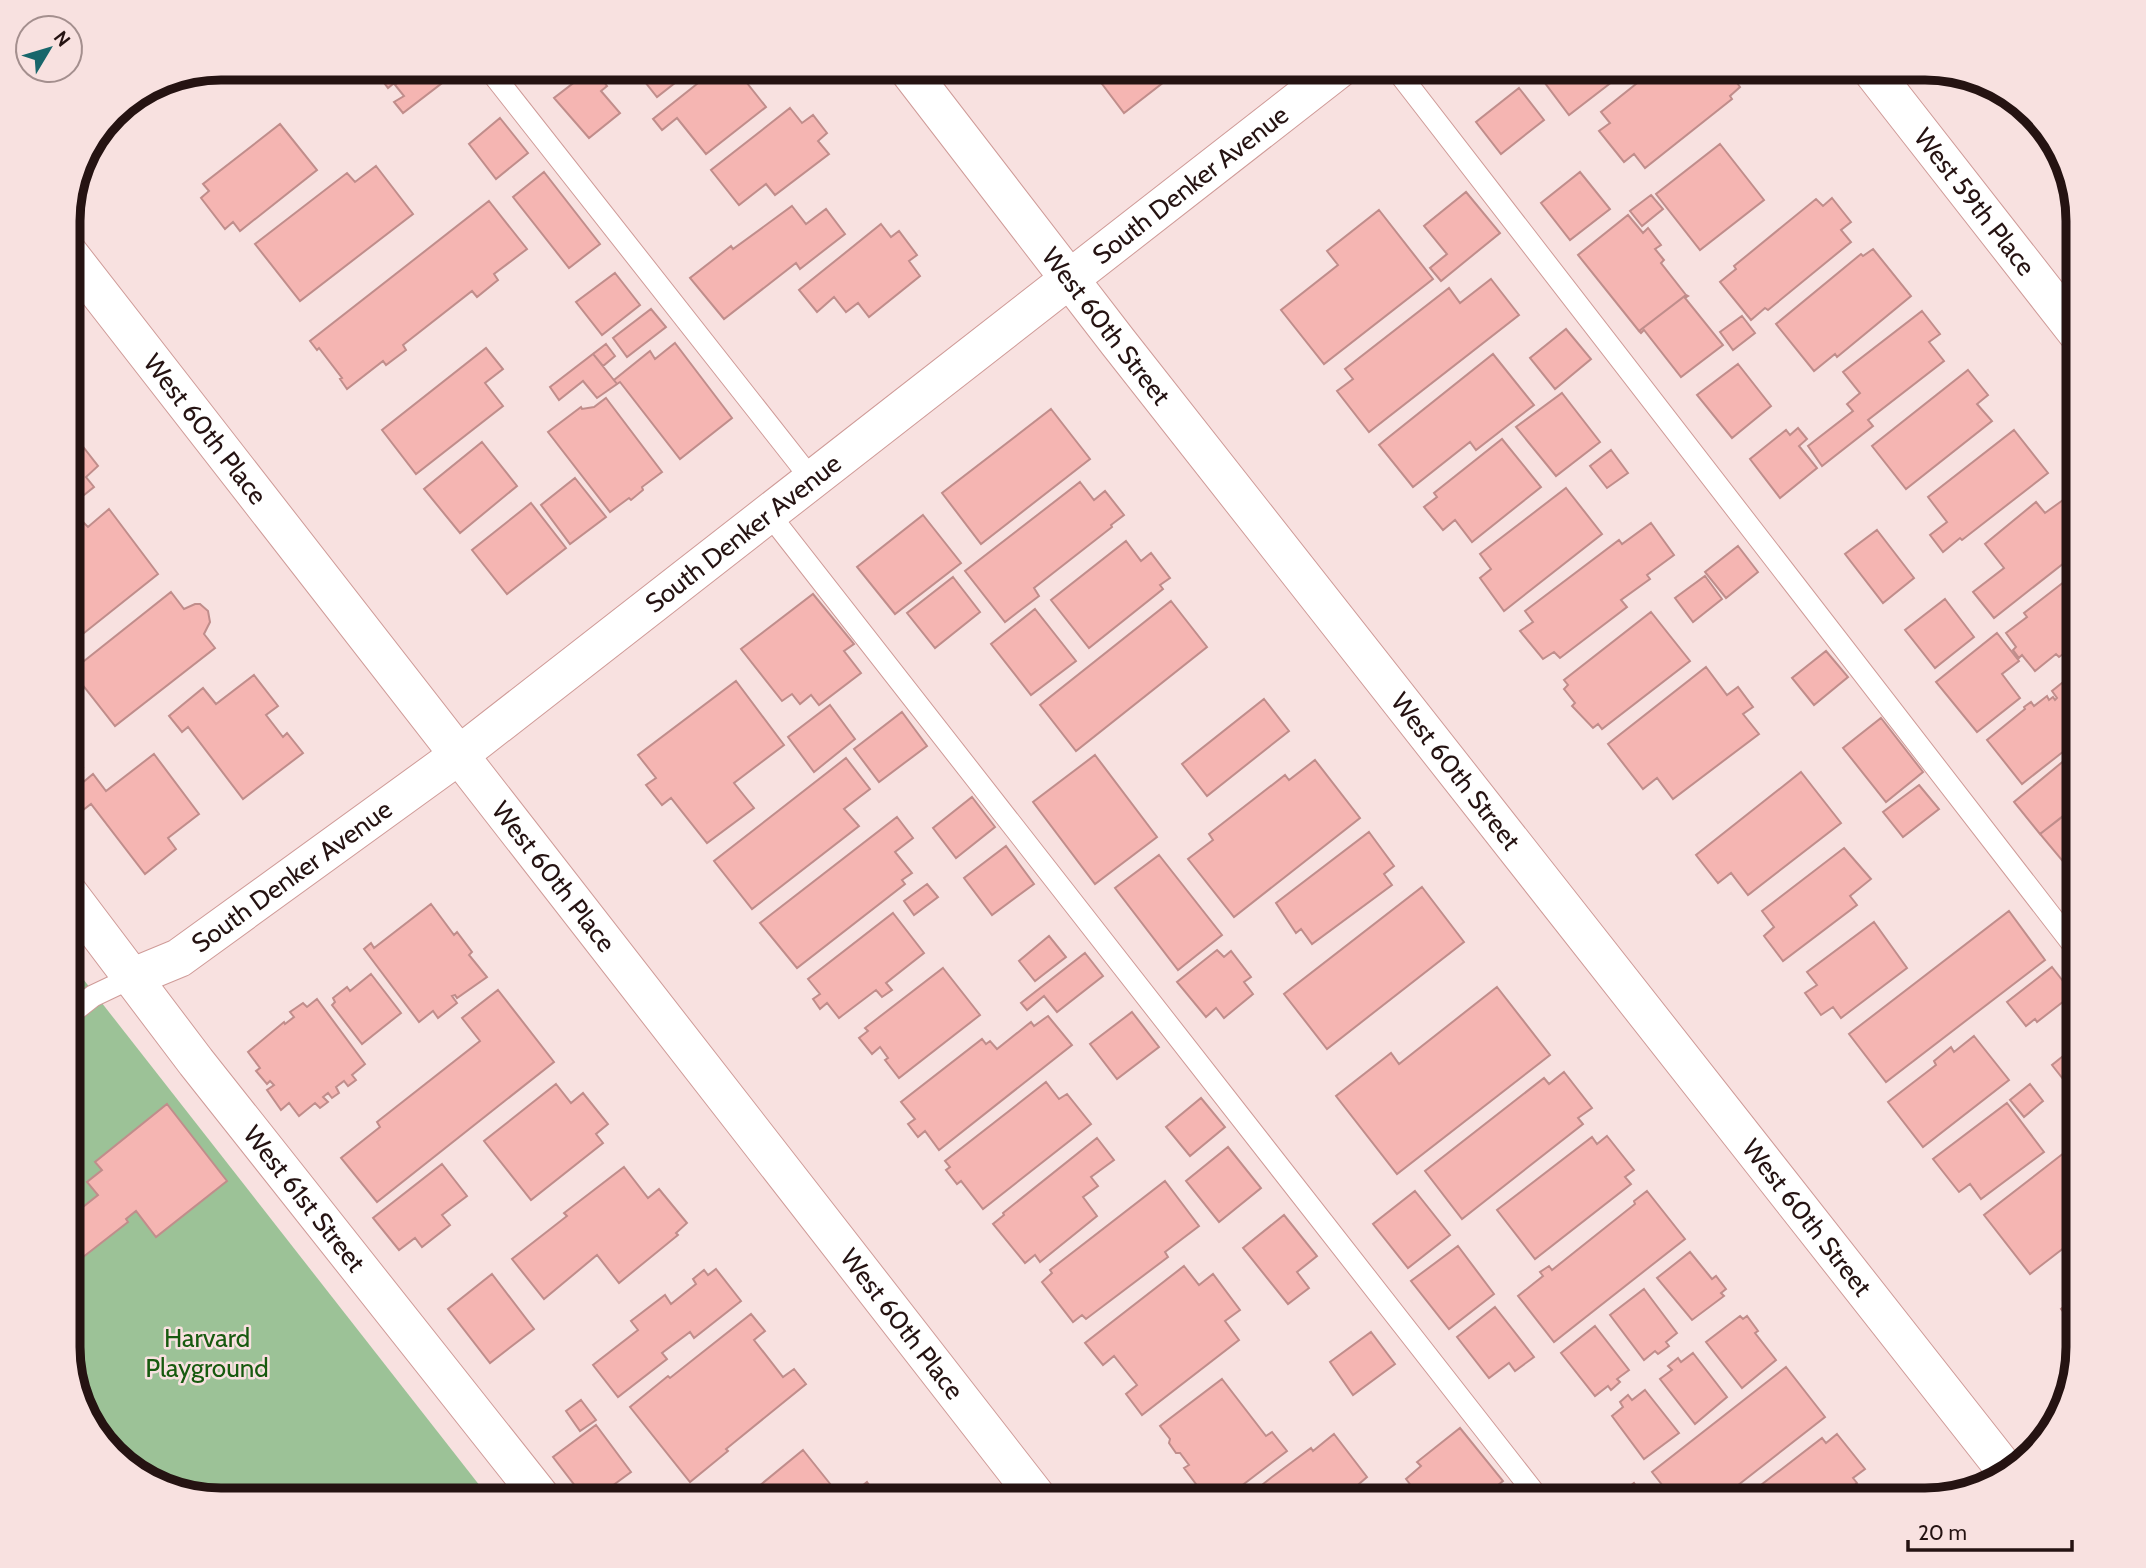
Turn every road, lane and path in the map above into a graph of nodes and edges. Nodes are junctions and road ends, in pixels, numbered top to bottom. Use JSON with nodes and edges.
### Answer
{"nodes":[{"id":1,"x":497,"y":80,"type":"edge"},
{"id":2,"x":916,"y":80,"type":"edge"},
{"id":3,"x":1325,"y":80,"type":"edge"},
{"id":4,"x":1404,"y":80,"type":"edge"},
{"id":5,"x":1879,"y":80,"type":"edge"},
{"id":6,"x":81,"y":269,"type":"edge"},
{"id":7,"x":1069,"y":279,"type":"junction"},
{"id":8,"x":2066,"y":319,"type":"edge"},
{"id":9,"x":813,"y":481,"type":"junction"},
{"id":10,"x":769,"y":514,"type":"junction"},
{"id":11,"x":459,"y":755,"type":"junction"},
{"id":12,"x":81,"y":910,"type":"edge"},
{"id":13,"x":2066,"y":935,"type":"edge"},
{"id":14,"x":133,"y":977,"type":"junction"},
{"id":15,"x":81,"y":1006,"type":"edge"},
{"id":16,"x":2001,"y":1465,"type":"edge"},
{"id":17,"x":533,"y":1488,"type":"edge"},
{"id":18,"x":1030,"y":1488,"type":"edge"},
{"id":19,"x":1531,"y":1488,"type":"edge"}],
"edges":[{"from":1,"to":9,"type":"lane"},
{"from":2,"to":7,"type":"street","name":"West 60th Street"},
{"from":3,"to":7,"type":"street","name":"South Denker Avenue"},
{"from":4,"to":13,"type":"lane"},
{"from":5,"to":8,"type":"street","name":"West 59th Place"},
{"from":6,"to":11,"type":"street","name":"West 60th Place"},
{"from":7,"to":9,"type":"street","name":"South Denker Avenue"},
{"from":7,"to":16,"type":"street","name":"West 60th Street"},
{"from":9,"to":10,"type":"street","name":"South Denker Avenue"},
{"from":10,"to":11,"type":"street","name":"South Denker Avenue"},
{"from":10,"to":19,"type":"lane"},
{"from":11,"to":14,"type":"street","name":"South Denker Avenue"},
{"from":11,"to":18,"type":"street","name":"West 60th Place"},
{"from":12,"to":14,"type":"street","name":"West 61st Street"},
{"from":14,"to":15,"type":"lane"},
{"from":14,"to":17,"type":"street","name":"West 61st Street"}]}
